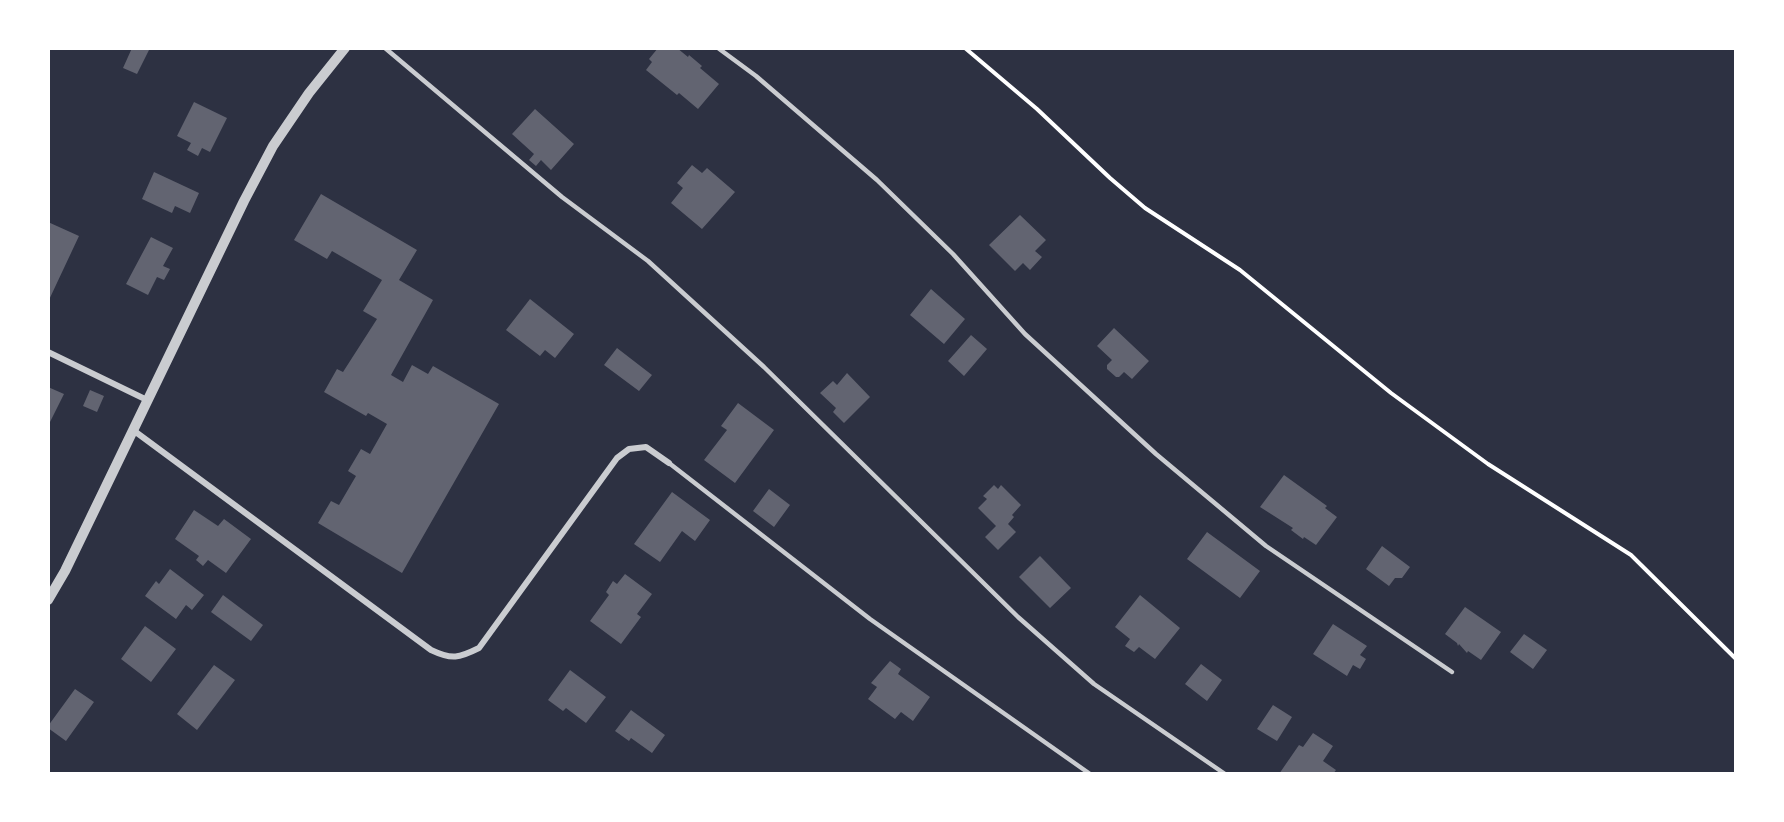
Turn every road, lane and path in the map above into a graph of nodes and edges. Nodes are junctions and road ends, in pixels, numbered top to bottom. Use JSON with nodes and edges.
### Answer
{"nodes":[{"id":1,"x":345,"y":48,"type":"edge"},
{"id":2,"x":385,"y":48,"type":"edge"},
{"id":3,"x":718,"y":48,"type":"edge"},
{"id":4,"x":965,"y":48,"type":"edge"},
{"id":5,"x":48,"y":352,"type":"edge"},
{"id":6,"x":147,"y":400,"type":"junction"},
{"id":7,"x":133,"y":430,"type":"junction"},
{"id":8,"x":669,"y":463,"type":"joint"},
{"id":9,"x":48,"y":600,"type":"edge"},
{"id":10,"x":1736,"y":658,"type":"edge"},
{"id":11,"x":1452,"y":672,"type":"dead end"},
{"id":12,"x":1090,"y":774,"type":"edge"},
{"id":13,"x":1225,"y":774,"type":"edge"}],
"edges":[{"from":1,"to":6,"type":"street"},
{"from":2,"to":13,"type":"lane"},
{"from":3,"to":11,"type":"lane"},
{"from":4,"to":10,"type":"path"},
{"from":5,"to":6,"type":"street"},
{"from":6,"to":7,"type":"street"},
{"from":7,"to":8,"type":"street"},
{"from":7,"to":9,"type":"street"},
{"from":8,"to":12,"type":"lane"}]}
